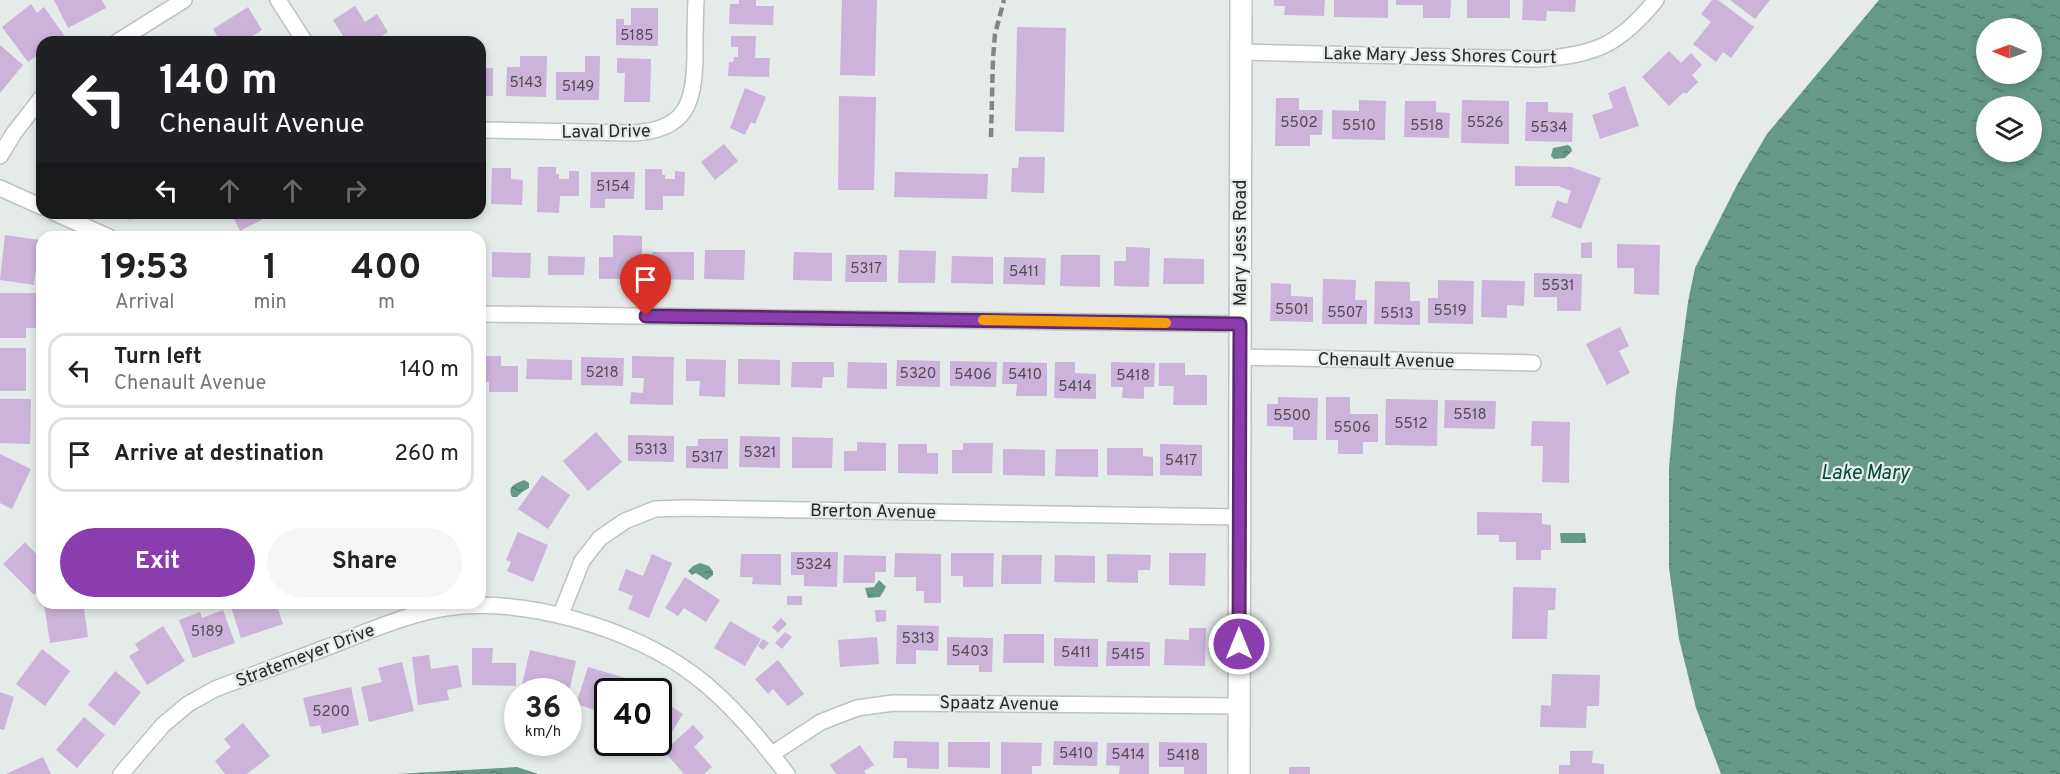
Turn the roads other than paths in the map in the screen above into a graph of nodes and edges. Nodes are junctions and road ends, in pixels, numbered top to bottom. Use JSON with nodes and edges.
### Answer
{"nodes":[{"id":1,"x":184,"y":0,"type":"edge"},
{"id":2,"x":278,"y":0,"type":"edge"},
{"id":3,"x":696,"y":0,"type":"edge"},
{"id":4,"x":1241,"y":0,"type":"edge"},
{"id":5,"x":1656,"y":0,"type":"edge"},
{"id":6,"x":127,"y":36,"type":"edge"},
{"id":7,"x":301,"y":36,"type":"edge"},
{"id":8,"x":1241,"y":52,"type":"junction"},
{"id":9,"x":36,"y":106,"type":"edge"},
{"id":10,"x":486,"y":130,"type":"edge"},
{"id":11,"x":0,"y":156,"type":"edge"},
{"id":12,"x":0,"y":189,"type":"edge"},
{"id":13,"x":36,"y":204,"type":"edge"},
{"id":14,"x":68,"y":219,"type":"edge"},
{"id":15,"x":96,"y":231,"type":"edge"},
{"id":16,"x":486,"y":314,"type":"edge"},
{"id":17,"x":1240,"y":324,"type":"junction"},
{"id":18,"x":1240,"y":357,"type":"junction"},
{"id":19,"x":1533,"y":363,"type":"dead end"},
{"id":20,"x":1239,"y":517,"type":"junction"},
{"id":21,"x":486,"y":606,"type":"edge"},
{"id":22,"x":398,"y":609,"type":"edge"},
{"id":23,"x":442,"y":609,"type":"edge"},
{"id":24,"x":561,"y":614,"type":"junction"},
{"id":25,"x":402,"y":618,"type":"junction"},
{"id":26,"x":1239,"y":706,"type":"junction"},
{"id":27,"x":772,"y":754,"type":"junction"},
{"id":28,"x":121,"y":774,"type":"edge"},
{"id":29,"x":787,"y":774,"type":"edge"},
{"id":30,"x":1239,"y":774,"type":"edge"}],
"edges":[{"from":1,"to":6,"type":"street"},
{"from":2,"to":7,"type":"street"},
{"from":3,"to":10,"type":"street","name":"Laval Drive"},
{"from":4,"to":8,"type":"street","name":"Mary Jess Road"},
{"from":5,"to":8,"type":"street","name":"Lake Mary Jess Shores Court"},
{"from":8,"to":17,"type":"street","name":"Mary Jess Road"},
{"from":9,"to":11,"type":"street"},
{"from":12,"to":13,"type":"street"},
{"from":14,"to":15,"type":"street"},
{"from":16,"to":17,"type":"street"},
{"from":17,"to":18,"type":"street","name":"Mary Jess Road"},
{"from":18,"to":19,"type":"street","name":"Chenault Avenue"},
{"from":18,"to":20,"type":"street","name":"Mary Jess Road"},
{"from":20,"to":24,"type":"street","name":"Brerton Avenue"},
{"from":20,"to":26,"type":"street","name":"Mary Jess Road"},
{"from":21,"to":24,"type":"street","name":"Stratemeyer Drive"},
{"from":22,"to":25,"type":"street"},
{"from":23,"to":25,"type":"street","name":"Stratemeyer Drive"},
{"from":24,"to":27,"type":"street","name":"Stratemeyer Drive"},
{"from":25,"to":28,"type":"street","name":"Stratemeyer Drive"},
{"from":26,"to":27,"type":"street","name":"Spaatz Avenue"},
{"from":26,"to":30,"type":"street","name":"Mary Jess Road"},
{"from":27,"to":29,"type":"street","name":"Stratemeyer Drive"}]}
